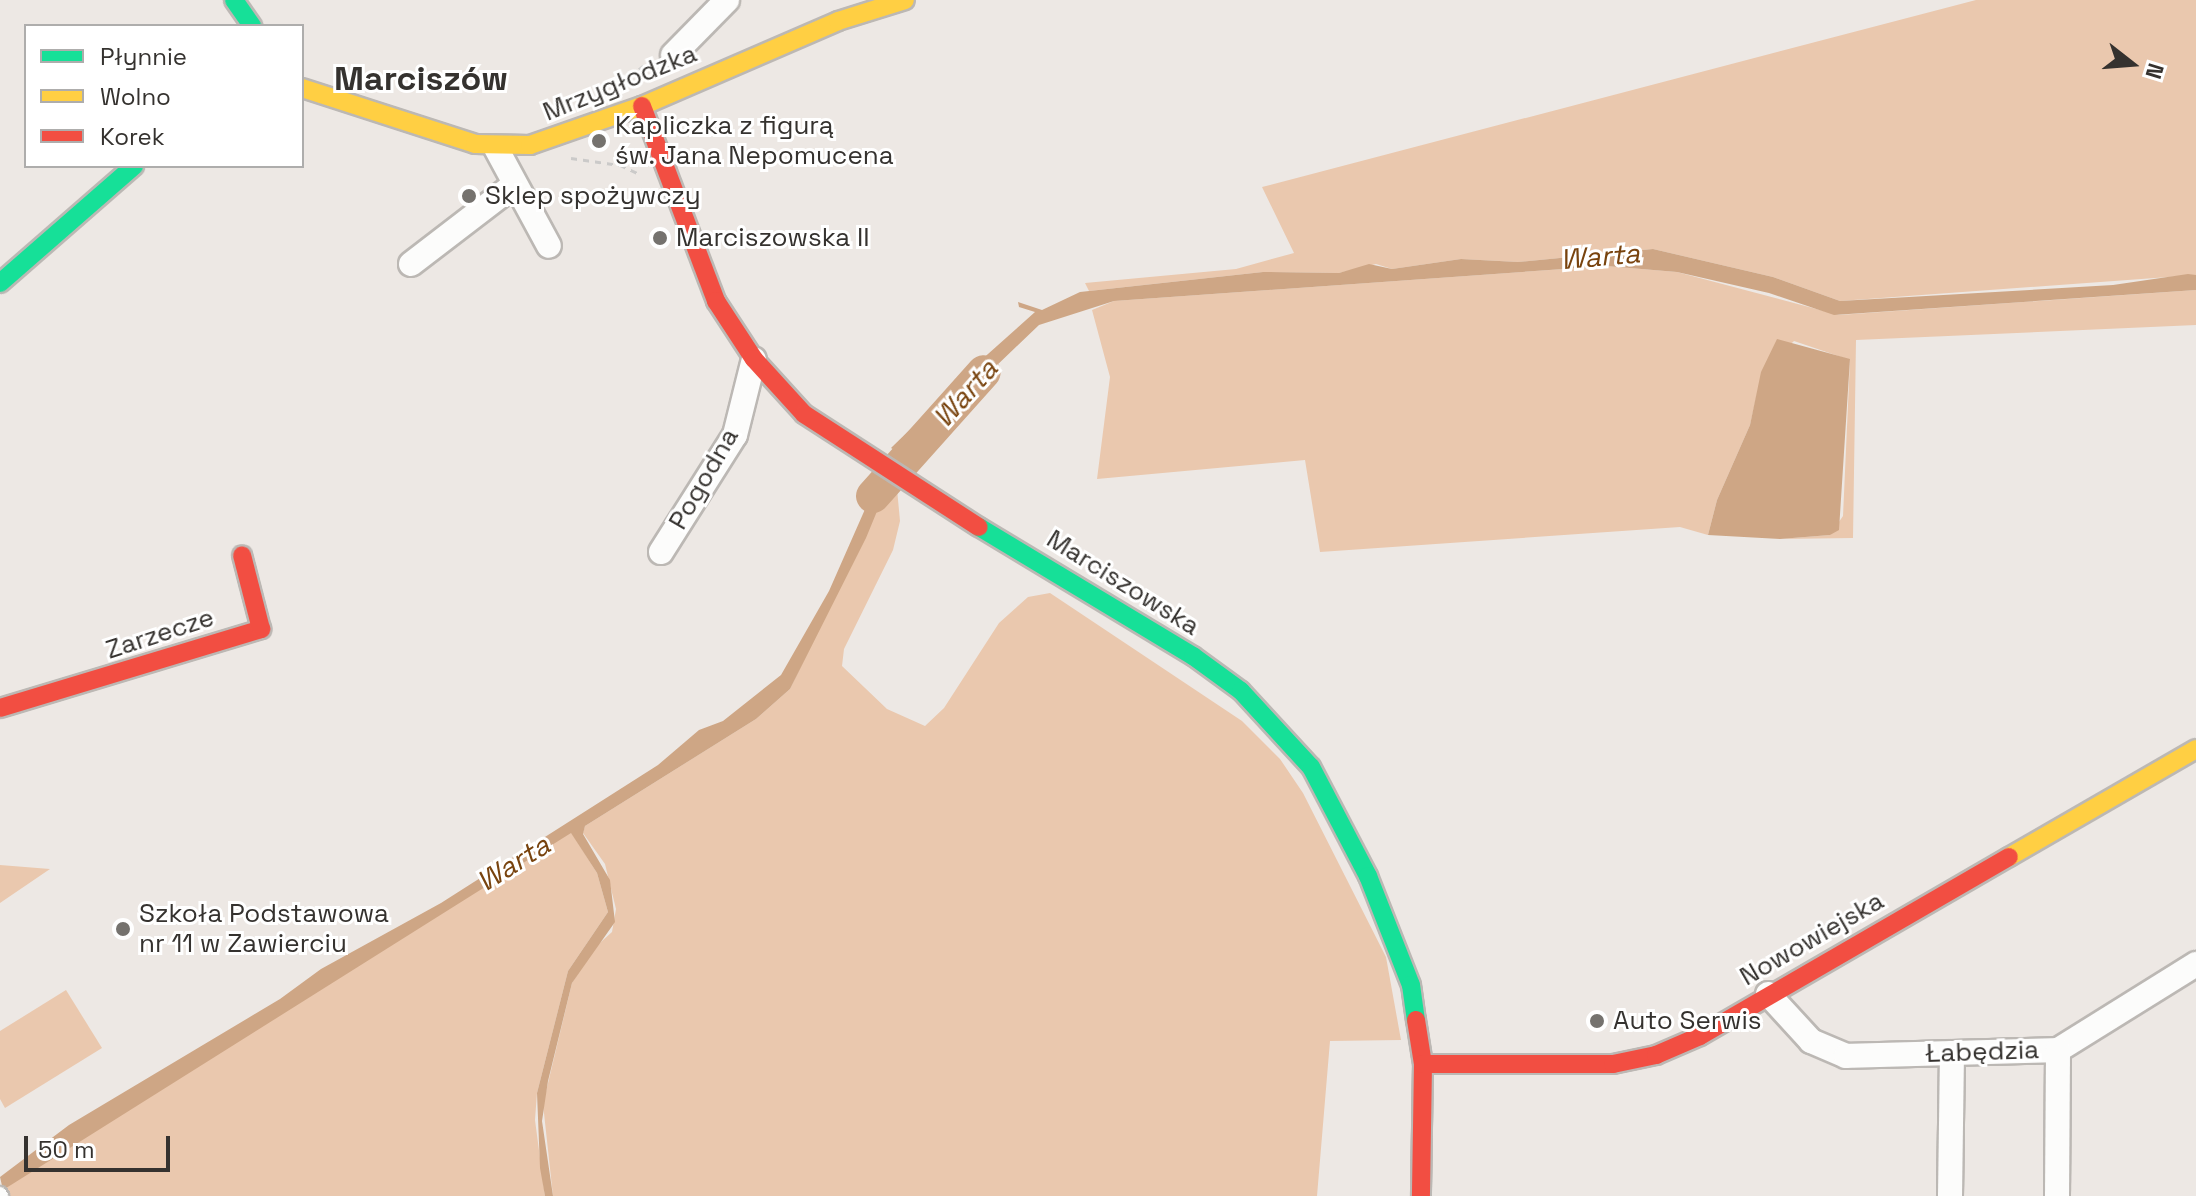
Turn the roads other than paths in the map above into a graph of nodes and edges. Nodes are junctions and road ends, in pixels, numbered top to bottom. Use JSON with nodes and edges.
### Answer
{"nodes":[{"id":1,"x":234,"y":0,"type":"edge"},
{"id":2,"x":727,"y":0,"type":"edge"},
{"id":3,"x":905,"y":0,"type":"edge"},
{"id":4,"x":251,"y":24,"type":"edge"},
{"id":5,"x":664,"y":55,"type":"road end"},
{"id":6,"x":304,"y":89,"type":"edge"},
{"id":7,"x":642,"y":106,"type":"junction"},
{"id":8,"x":496,"y":148,"type":"junction"},
{"id":9,"x":132,"y":168,"type":"edge"},
{"id":10,"x":514,"y":185,"type":"junction"},
{"id":11,"x":549,"y":246,"type":"dead end"},
{"id":12,"x":411,"y":264,"type":"dead end"},
{"id":13,"x":0,"y":283,"type":"edge"},
{"id":14,"x":754,"y":359,"type":"junction"},
{"id":15,"x":661,"y":552,"type":"dead end"},
{"id":16,"x":242,"y":555,"type":"dead end"},
{"id":17,"x":0,"y":708,"type":"edge"},
{"id":18,"x":2196,"y":749,"type":"edge"},
{"id":19,"x":2196,"y":964,"type":"edge"},
{"id":20,"x":1768,"y":994,"type":"junction"},
{"id":21,"x":2058,"y":1050,"type":"junction"},
{"id":22,"x":1952,"y":1053,"type":"junction"},
{"id":23,"x":1423,"y":1064,"type":"junction"},
{"id":24,"x":1942,"y":1192,"type":"edge"},
{"id":25,"x":1421,"y":1196,"type":"edge"},
{"id":26,"x":2057,"y":1196,"type":"edge"}],
"edges":[{"from":1,"to":4,"type":"street"},
{"from":2,"to":5,"type":"street"},
{"from":3,"to":7,"type":"street","name":"Mrzygłodzka"},
{"from":6,"to":8,"type":"street","name":"Mrzygłodzka"},
{"from":7,"to":8,"type":"street","name":"Mrzygłodzka"},
{"from":7,"to":14,"type":"street","name":"Marciszowska"},
{"from":8,"to":10,"type":"street"},
{"from":9,"to":13,"type":"street"},
{"from":10,"to":11,"type":"street"},
{"from":10,"to":12,"type":"street"},
{"from":14,"to":15,"type":"street","name":"Pogodna"},
{"from":14,"to":23,"type":"street","name":"Marciszowska"},
{"from":16,"to":17,"type":"street","name":"Zarzecze"},
{"from":18,"to":20,"type":"street","name":"Nowowiejska"},
{"from":19,"to":21,"type":"street","name":"Łabędzia"},
{"from":20,"to":22,"type":"street","name":"Łabędzia"},
{"from":20,"to":23,"type":"street","name":"Nowowiejska"},
{"from":21,"to":22,"type":"street","name":"Łabędzia"},
{"from":21,"to":26,"type":"street"},
{"from":22,"to":24,"type":"street"},
{"from":23,"to":25,"type":"street","name":"Marciszowska"}]}
